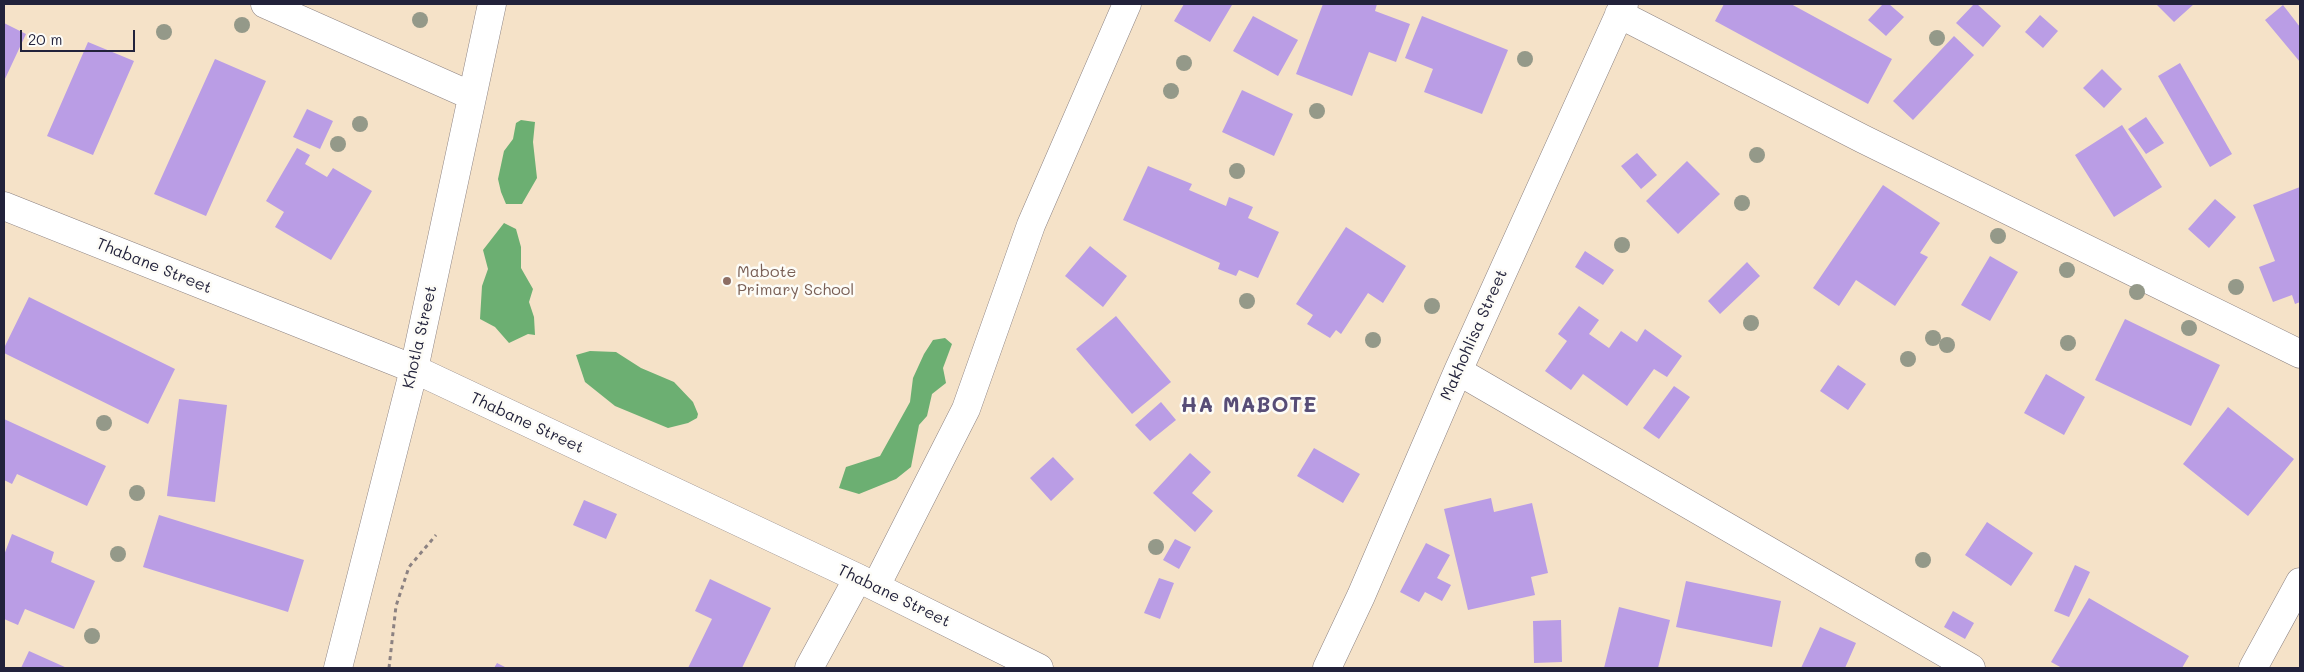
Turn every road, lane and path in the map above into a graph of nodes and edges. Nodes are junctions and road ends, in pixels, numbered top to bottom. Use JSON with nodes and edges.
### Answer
{"nodes":[{"id":1,"x":265,"y":4,"type":"edge"},
{"id":2,"x":492,"y":4,"type":"edge"},
{"id":3,"x":1127,"y":4,"type":"edge"},
{"id":4,"x":1621,"y":9,"type":"edge"},
{"id":5,"x":472,"y":96,"type":"junction"},
{"id":6,"x":5,"y":212,"type":"edge"},
{"id":7,"x":2300,"y":354,"type":"edge"},
{"id":8,"x":414,"y":369,"type":"junction"},
{"id":9,"x":1458,"y":371,"type":"junction"},
{"id":10,"x":436,"y":535,"type":"dead end"},
{"id":11,"x":867,"y":582,"type":"junction"},
{"id":12,"x":2300,"y":582,"type":"edge"},
{"id":13,"x":338,"y":668,"type":"edge"},
{"id":14,"x":389,"y":668,"type":"edge"},
{"id":15,"x":809,"y":668,"type":"edge"},
{"id":16,"x":1039,"y":668,"type":"edge"},
{"id":17,"x":1327,"y":668,"type":"edge"},
{"id":18,"x":1971,"y":668,"type":"edge"},
{"id":19,"x":2254,"y":668,"type":"edge"}],
"edges":[{"from":1,"to":5,"type":"street"},
{"from":2,"to":5,"type":"street","name":"Khotla Street"},
{"from":3,"to":11,"type":"street"},
{"from":4,"to":7,"type":"street"},
{"from":4,"to":9,"type":"street","name":"Makhohlisa Street"},
{"from":5,"to":8,"type":"street","name":"Khotla Street"},
{"from":6,"to":8,"type":"street","name":"Thabane Street"},
{"from":8,"to":11,"type":"street","name":"Thabane Street"},
{"from":8,"to":13,"type":"street","name":"Khotla Street"},
{"from":9,"to":17,"type":"street","name":"Makhohlisa Street"},
{"from":9,"to":18,"type":"street"},
{"from":10,"to":14,"type":"path"},
{"from":11,"to":15,"type":"street"},
{"from":11,"to":16,"type":"street","name":"Thabane Street"},
{"from":12,"to":19,"type":"street"}]}
